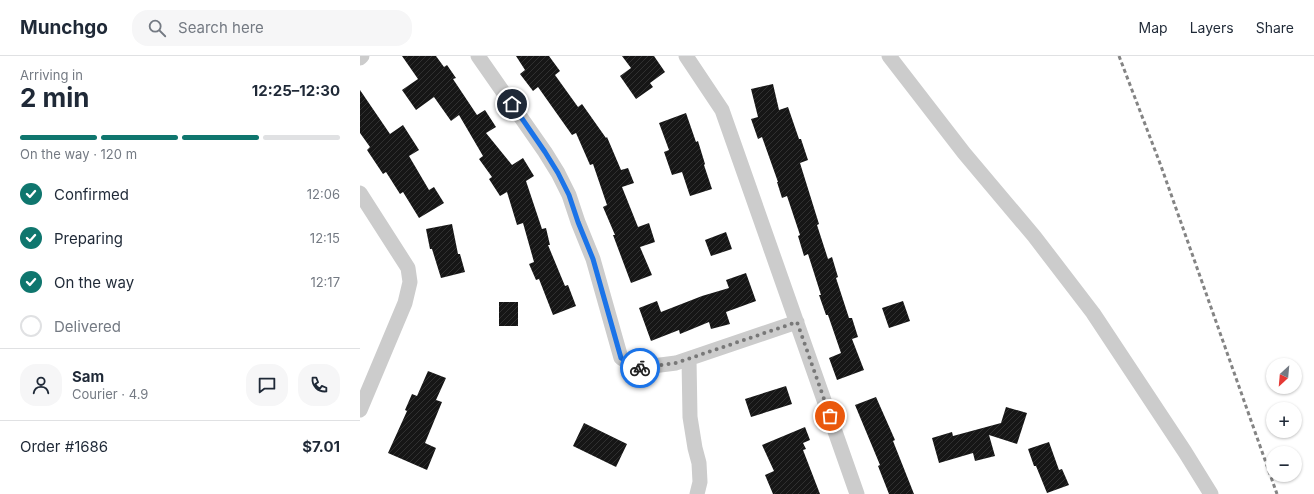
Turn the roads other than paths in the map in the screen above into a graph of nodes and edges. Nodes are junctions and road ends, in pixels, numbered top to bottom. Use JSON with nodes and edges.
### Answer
{"nodes":[{"id":1,"x":478,"y":56,"type":"edge"},
{"id":2,"x":686,"y":56,"type":"edge"},
{"id":3,"x":889,"y":56,"type":"edge"},
{"id":4,"x":360,"y":193,"type":"edge"},
{"id":5,"x":797,"y":322,"type":"junction"},
{"id":6,"x":689,"y":359,"type":"junction"},
{"id":7,"x":360,"y":410,"type":"edge"},
{"id":8,"x":697,"y":494,"type":"edge"},
{"id":9,"x":857,"y":494,"type":"edge"},
{"id":10,"x":1211,"y":494,"type":"edge"}],
"edges":[{"from":1,"to":6,"type":"street"},
{"from":2,"to":5,"type":"street"},
{"from":3,"to":10,"type":"street"},
{"from":4,"to":7,"type":"street"},
{"from":5,"to":6,"type":"street"},
{"from":5,"to":9,"type":"street"},
{"from":6,"to":8,"type":"street"}]}
